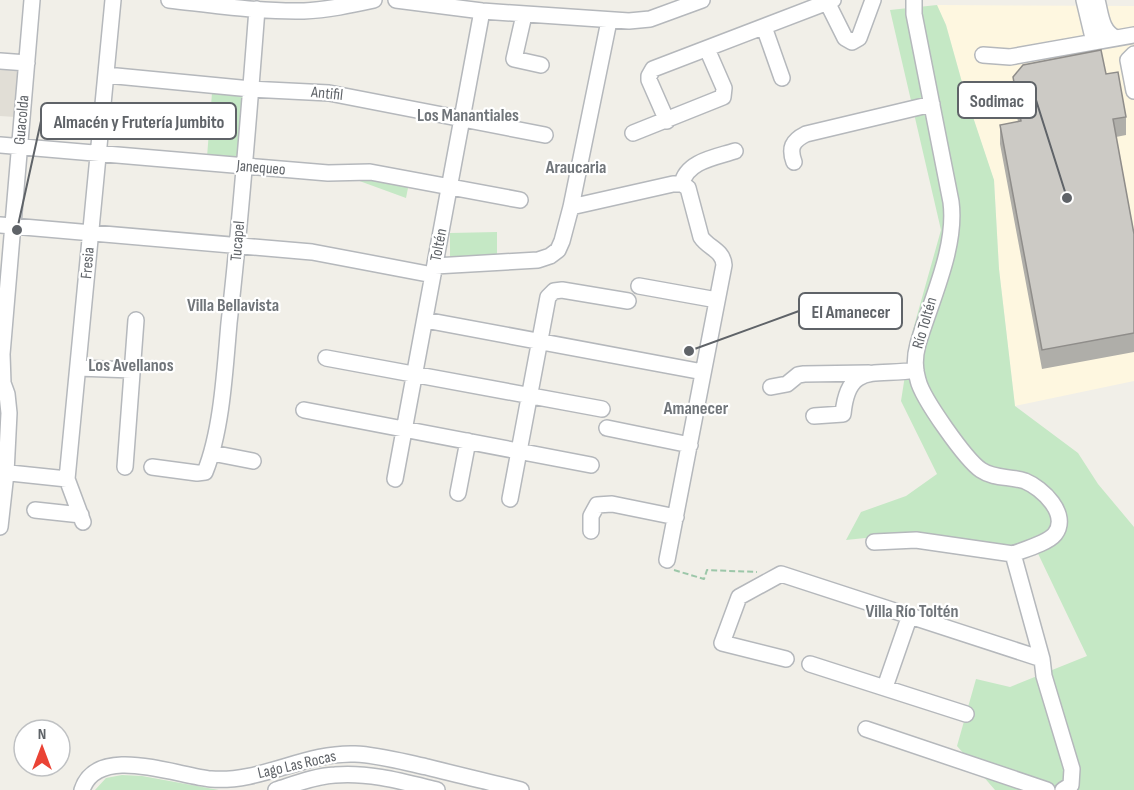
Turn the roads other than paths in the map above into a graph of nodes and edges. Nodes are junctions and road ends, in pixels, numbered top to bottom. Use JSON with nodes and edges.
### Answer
{"nodes":[{"id":1,"x":32,"y":0,"type":"edge"},
{"id":2,"x":113,"y":0,"type":"edge"},
{"id":3,"x":169,"y":0,"type":"edge"},
{"id":4,"x":374,"y":0,"type":"edge"},
{"id":5,"x":402,"y":0,"type":"edge"},
{"id":6,"x":702,"y":0,"type":"edge"},
{"id":7,"x":873,"y":0,"type":"edge"},
{"id":8,"x":914,"y":0,"type":"edge"},
{"id":9,"x":1084,"y":0,"type":"edge"},
{"id":10,"x":1097,"y":0,"type":"edge"},
{"id":11,"x":830,"y":1,"type":"edge"},
{"id":12,"x":275,"y":5,"type":"edge"},
{"id":13,"x":257,"y":9,"type":"junction"},
{"id":14,"x":482,"y":11,"type":"junction"},
{"id":15,"x":524,"y":15,"type":"junction"},
{"id":16,"x":609,"y":21,"type":"junction"},
{"id":17,"x":764,"y":27,"type":"junction"},
{"id":18,"x":1134,"y":34,"type":"edge"},
{"id":19,"x":1116,"y":38,"type":"junction"},
{"id":20,"x":1094,"y":42,"type":"junction"},
{"id":21,"x":707,"y":49,"type":"junction"},
{"id":22,"x":1134,"y":54,"type":"edge"},
{"id":23,"x":983,"y":55,"type":"dead end"},
{"id":24,"x":0,"y":61,"type":"edge"},
{"id":25,"x":27,"y":63,"type":"junction"},
{"id":26,"x":541,"y":65,"type":"dead end"},
{"id":27,"x":106,"y":75,"type":"junction"},
{"id":28,"x":782,"y":78,"type":"dead end"},
{"id":29,"x":251,"y":89,"type":"junction"},
{"id":30,"x":1134,"y":91,"type":"edge"},
{"id":31,"x":932,"y":104,"type":"junction"},
{"id":32,"x":462,"y":118,"type":"junction"},
{"id":33,"x":667,"y":121,"type":"junction"},
{"id":34,"x":633,"y":134,"type":"dead end"},
{"id":35,"x":545,"y":135,"type":"dead end"},
{"id":36,"x":0,"y":145,"type":"edge"},
{"id":37,"x":19,"y":146,"type":"junction"},
{"id":38,"x":735,"y":151,"type":"dead end"},
{"id":39,"x":98,"y":153,"type":"junction"},
{"id":40,"x":794,"y":162,"type":"dead end"},
{"id":41,"x":245,"y":166,"type":"junction"},
{"id":42,"x":682,"y":184,"type":"junction"},
{"id":43,"x":450,"y":186,"type":"junction"},
{"id":44,"x":520,"y":200,"type":"dead end"},
{"id":45,"x":572,"y":207,"type":"junction"},
{"id":46,"x":7,"y":225,"type":"edge"},
{"id":47,"x":91,"y":232,"type":"junction"},
{"id":48,"x":238,"y":245,"type":"junction"},
{"id":49,"x":434,"y":271,"type":"junction"},
{"id":50,"x":639,"y":286,"type":"dead end"},
{"id":51,"x":717,"y":300,"type":"junction"},
{"id":52,"x":628,"y":302,"type":"dead end"},
{"id":53,"x":3,"y":304,"type":"edge"},
{"id":54,"x":136,"y":320,"type":"dead end"},
{"id":55,"x":425,"y":321,"type":"junction"},
{"id":56,"x":539,"y":342,"type":"junction"},
{"id":57,"x":1,"y":354,"type":"edge"},
{"id":58,"x":326,"y":358,"type":"dead end"},
{"id":59,"x":78,"y":368,"type":"junction"},
{"id":60,"x":132,"y":370,"type":"junction"},
{"id":61,"x":916,"y":370,"type":"junction"},
{"id":62,"x":704,"y":372,"type":"junction"},
{"id":63,"x":872,"y":373,"type":"junction"},
{"id":64,"x":415,"y":374,"type":"junction"},
{"id":65,"x":1,"y":383,"type":"edge"},
{"id":66,"x":771,"y":387,"type":"dead end"},
{"id":67,"x":529,"y":396,"type":"junction"},
{"id":68,"x":304,"y":410,"type":"dead end"},
{"id":69,"x":603,"y":410,"type":"dead end"},
{"id":70,"x":814,"y":416,"type":"dead end"},
{"id":71,"x":607,"y":428,"type":"dead end"},
{"id":72,"x":405,"y":429,"type":"junction"},
{"id":73,"x":468,"y":441,"type":"junction"},
{"id":74,"x":690,"y":444,"type":"junction"},
{"id":75,"x":519,"y":451,"type":"junction"},
{"id":76,"x":212,"y":453,"type":"junction"},
{"id":77,"x":253,"y":461,"type":"dead end"},
{"id":78,"x":591,"y":465,"type":"dead end"},
{"id":79,"x":125,"y":467,"type":"dead end"},
{"id":80,"x":152,"y":467,"type":"dead end"},
{"id":81,"x":3,"y":472,"type":"edge"},
{"id":82,"x":67,"y":479,"type":"junction"},
{"id":83,"x":395,"y":479,"type":"dead end"},
{"id":84,"x":458,"y":493,"type":"dead end"},
{"id":85,"x":510,"y":499,"type":"dead end"},
{"id":86,"x":35,"y":510,"type":"dead end"},
{"id":87,"x":676,"y":517,"type":"junction"},
{"id":88,"x":0,"y":527,"type":"edge"},
{"id":89,"x":591,"y":531,"type":"dead end"},
{"id":90,"x":874,"y":542,"type":"dead end"},
{"id":91,"x":1013,"y":554,"type":"junction"},
{"id":92,"x":670,"y":565,"type":"road end"},
{"id":93,"x":910,"y":615,"type":"junction"},
{"id":94,"x":1042,"y":658,"type":"junction"},
{"id":95,"x":786,"y":659,"type":"dead end"},
{"id":96,"x":810,"y":664,"type":"dead end"},
{"id":97,"x":885,"y":687,"type":"junction"},
{"id":98,"x":966,"y":714,"type":"dead end"},
{"id":99,"x":866,"y":729,"type":"dead end"},
{"id":100,"x":82,"y":790,"type":"edge"},
{"id":101,"x":276,"y":790,"type":"edge"},
{"id":102,"x":437,"y":790,"type":"edge"},
{"id":103,"x":521,"y":790,"type":"edge"},
{"id":104,"x":1047,"y":790,"type":"edge"},
{"id":105,"x":1063,"y":790,"type":"edge"}],
"edges":[{"from":1,"to":25,"type":"street","name":"Guacolda"},
{"from":2,"to":27,"type":"street","name":"Fresia"},
{"from":3,"to":13,"type":"street"},
{"from":4,"to":12,"type":"street"},
{"from":5,"to":14,"type":"street"},
{"from":6,"to":16,"type":"street"},
{"from":7,"to":11,"type":"street"},
{"from":8,"to":31,"type":"street","name":"Río Toltén"},
{"from":9,"to":20,"type":"street"},
{"from":10,"to":19,"type":"street"},
{"from":11,"to":17,"type":"street"},
{"from":12,"to":13,"type":"street"},
{"from":13,"to":29,"type":"street","name":"Tucapel"},
{"from":14,"to":15,"type":"street"},
{"from":14,"to":32,"type":"street","name":"Toltén"},
{"from":15,"to":16,"type":"street"},
{"from":15,"to":26,"type":"street"},
{"from":16,"to":45,"type":"street"},
{"from":17,"to":21,"type":"street"},
{"from":17,"to":28,"type":"street"},
{"from":18,"to":19,"type":"street"},
{"from":19,"to":20,"type":"street"},
{"from":20,"to":23,"type":"street"},
{"from":21,"to":33,"type":"street"},
{"from":21,"to":33,"type":"street"},
{"from":22,"to":30,"type":"street"},
{"from":24,"to":25,"type":"street"},
{"from":25,"to":37,"type":"street","name":"Guacolda"},
{"from":27,"to":29,"type":"street","name":"Antifil"},
{"from":27,"to":39,"type":"street","name":"Fresia"},
{"from":29,"to":32,"type":"street","name":"Antifil"},
{"from":29,"to":41,"type":"street","name":"Tucapel"},
{"from":31,"to":40,"type":"street"},
{"from":31,"to":61,"type":"street","name":"Río Toltén"},
{"from":32,"to":35,"type":"street","name":"Antifil"},
{"from":32,"to":43,"type":"street","name":"Toltén"},
{"from":33,"to":34,"type":"street"},
{"from":36,"to":37,"type":"street","name":"Janequeo"},
{"from":37,"to":39,"type":"street","name":"Janequeo"},
{"from":37,"to":46,"type":"street","name":"Guacolda"},
{"from":38,"to":42,"type":"street"},
{"from":39,"to":41,"type":"street","name":"Janequeo"},
{"from":39,"to":47,"type":"street","name":"Fresia"},
{"from":41,"to":43,"type":"street","name":"Janequeo"},
{"from":41,"to":48,"type":"street","name":"Tucapel"},
{"from":42,"to":45,"type":"street"},
{"from":42,"to":51,"type":"street"},
{"from":43,"to":44,"type":"street","name":"Janequeo"},
{"from":43,"to":49,"type":"street","name":"Toltén"},
{"from":45,"to":49,"type":"street"},
{"from":46,"to":47,"type":"street"},
{"from":46,"to":53,"type":"street","name":"Guacolda"},
{"from":47,"to":48,"type":"street"},
{"from":47,"to":59,"type":"street","name":"Fresia"},
{"from":48,"to":49,"type":"street"},
{"from":48,"to":76,"type":"street","name":"Tucapel"},
{"from":49,"to":55,"type":"street","name":"Toltén"},
{"from":50,"to":51,"type":"street"},
{"from":51,"to":62,"type":"street"},
{"from":52,"to":56,"type":"street"},
{"from":53,"to":57,"type":"street","name":"Guacolda"},
{"from":54,"to":60,"type":"street"},
{"from":55,"to":56,"type":"street"},
{"from":55,"to":64,"type":"street","name":"Toltén"},
{"from":56,"to":62,"type":"street"},
{"from":56,"to":67,"type":"street"},
{"from":57,"to":65,"type":"street","name":"Guacolda"},
{"from":58,"to":64,"type":"street"},
{"from":59,"to":60,"type":"street"},
{"from":59,"to":82,"type":"street","name":"Fresia"},
{"from":60,"to":79,"type":"street"},
{"from":61,"to":63,"type":"street"},
{"from":61,"to":91,"type":"street","name":"Río Toltén"},
{"from":62,"to":74,"type":"street"},
{"from":63,"to":66,"type":"street"},
{"from":63,"to":70,"type":"street"},
{"from":64,"to":67,"type":"street"},
{"from":64,"to":72,"type":"street","name":"Toltén"},
{"from":65,"to":81,"type":"street","name":"Guacolda"},
{"from":67,"to":69,"type":"street"},
{"from":67,"to":75,"type":"street"},
{"from":68,"to":72,"type":"street"},
{"from":71,"to":74,"type":"street"},
{"from":72,"to":73,"type":"street"},
{"from":72,"to":83,"type":"street","name":"Toltén"},
{"from":73,"to":75,"type":"street"},
{"from":73,"to":84,"type":"street"},
{"from":74,"to":87,"type":"street"},
{"from":75,"to":78,"type":"street"},
{"from":75,"to":85,"type":"street"},
{"from":76,"to":77,"type":"street"},
{"from":76,"to":80,"type":"street","name":"Tucapel"},
{"from":81,"to":82,"type":"street"},
{"from":81,"to":88,"type":"street","name":"Guacolda"},
{"from":82,"to":86,"type":"street","name":"Fresia"},
{"from":87,"to":89,"type":"street"},
{"from":87,"to":92,"type":"street"},
{"from":90,"to":91,"type":"street"},
{"from":91,"to":94,"type":"street"},
{"from":93,"to":94,"type":"street"},
{"from":93,"to":95,"type":"street"},
{"from":93,"to":97,"type":"street"},
{"from":94,"to":105,"type":"street"},
{"from":96,"to":97,"type":"street"},
{"from":97,"to":98,"type":"street"},
{"from":99,"to":104,"type":"street"},
{"from":100,"to":103,"type":"street","name":"Lago Las Rocas"},
{"from":101,"to":102,"type":"street","name":"Lago Las Rocas"}]}
